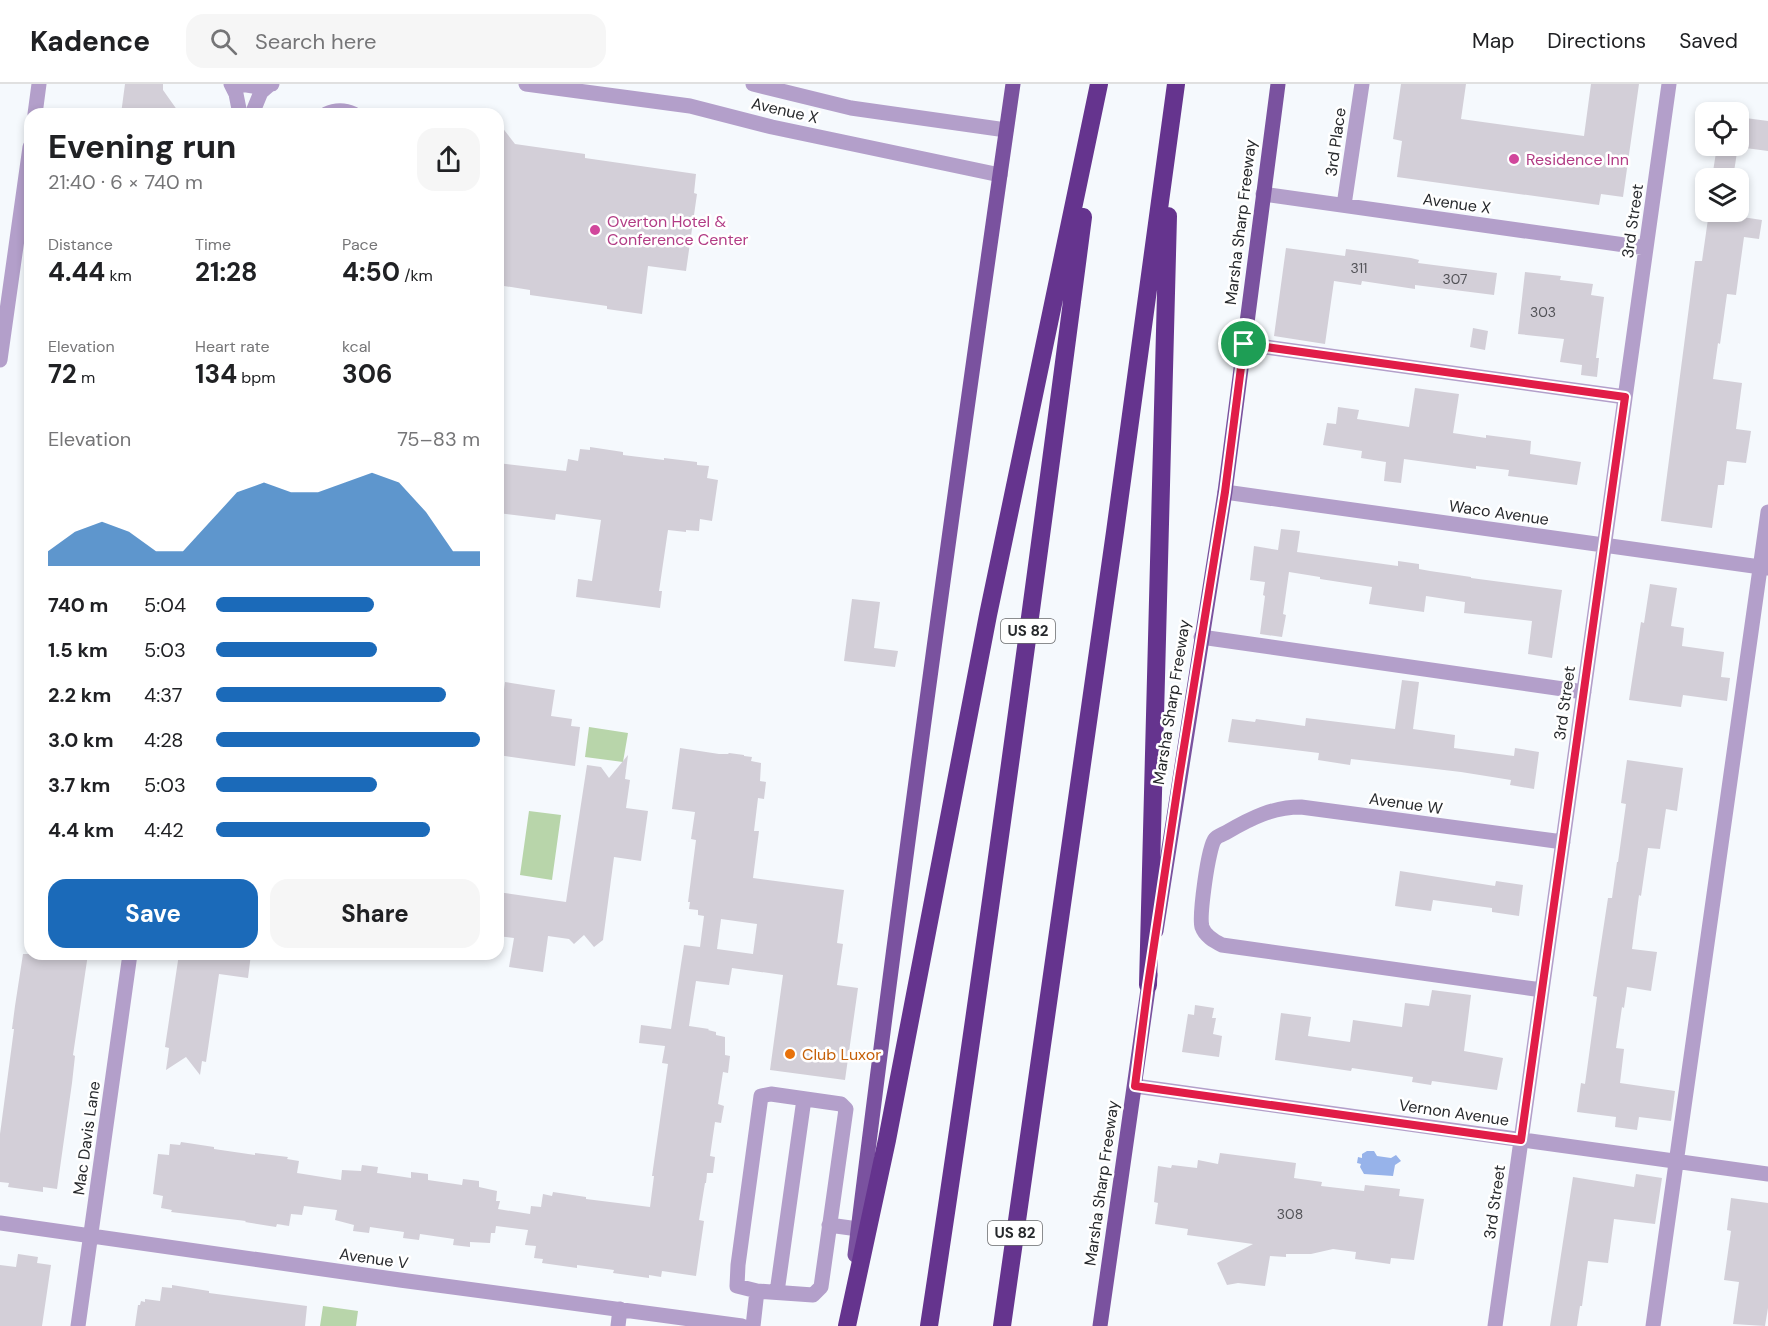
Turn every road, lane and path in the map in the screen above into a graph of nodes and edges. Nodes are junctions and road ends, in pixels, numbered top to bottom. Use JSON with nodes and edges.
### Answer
{"nodes":[{"id":1,"x":39,"y":84,"type":"edge"},
{"id":2,"x":231,"y":84,"type":"edge"},
{"id":3,"x":241,"y":84,"type":"edge"},
{"id":4,"x":526,"y":84,"type":"edge"},
{"id":5,"x":753,"y":84,"type":"edge"},
{"id":6,"x":1013,"y":84,"type":"edge"},
{"id":7,"x":1100,"y":84,"type":"edge"},
{"id":8,"x":1176,"y":84,"type":"edge"},
{"id":9,"x":1278,"y":84,"type":"edge"},
{"id":10,"x":1362,"y":84,"type":"edge"},
{"id":11,"x":1669,"y":84,"type":"edge"},
{"id":12,"x":270,"y":85,"type":"edge"},
{"id":13,"x":36,"y":108,"type":"edge"},
{"id":14,"x":239,"y":108,"type":"edge"},
{"id":15,"x":254,"y":108,"type":"edge"},
{"id":16,"x":1170,"y":124,"type":"junction"},
{"id":17,"x":1006,"y":130,"type":"junction"},
{"id":18,"x":1000,"y":175,"type":"junction"},
{"id":19,"x":24,"y":190,"type":"edge"},
{"id":20,"x":1263,"y":194,"type":"junction"},
{"id":21,"x":1344,"y":205,"type":"junction"},
{"id":22,"x":1646,"y":248,"type":"junction"},
{"id":23,"x":1244,"y":344,"type":"junction"},
{"id":24,"x":0,"y":360,"type":"edge"},
{"id":25,"x":1625,"y":397,"type":"junction"},
{"id":26,"x":1225,"y":492,"type":"junction"},
{"id":27,"x":1768,"y":512,"type":"edge"},
{"id":28,"x":1604,"y":545,"type":"junction"},
{"id":29,"x":1764,"y":567,"type":"edge"},
{"id":30,"x":1202,"y":637,"type":"junction"},
{"id":31,"x":1584,"y":692,"type":"junction"},
{"id":32,"x":1563,"y":842,"type":"junction"},
{"id":33,"x":129,"y":960,"type":"edge"},
{"id":34,"x":1148,"y":985,"type":"junction"},
{"id":35,"x":1542,"y":990,"type":"junction"},
{"id":36,"x":1135,"y":1086,"type":"junction"},
{"id":37,"x":804,"y":1099,"type":"junction"},
{"id":38,"x":1521,"y":1140,"type":"junction"},
{"id":39,"x":1677,"y":1161,"type":"junction"},
{"id":40,"x":1768,"y":1174,"type":"edge"},
{"id":41,"x":0,"y":1223,"type":"edge"},
{"id":42,"x":829,"y":1225,"type":"junction"},
{"id":43,"x":858,"y":1229,"type":"junction"},
{"id":44,"x":91,"y":1236,"type":"junction"},
{"id":45,"x":757,"y":1291,"type":"junction"},
{"id":46,"x":777,"y":1292,"type":"junction"},
{"id":47,"x":620,"y":1309,"type":"junction"},
{"id":48,"x":78,"y":1326,"type":"edge"},
{"id":49,"x":618,"y":1326,"type":"edge"},
{"id":50,"x":742,"y":1326,"type":"edge"},
{"id":51,"x":753,"y":1326,"type":"edge"},
{"id":52,"x":847,"y":1326,"type":"edge"},
{"id":53,"x":929,"y":1326,"type":"edge"},
{"id":54,"x":1002,"y":1326,"type":"edge"},
{"id":55,"x":1100,"y":1326,"type":"edge"},
{"id":56,"x":1495,"y":1326,"type":"edge"},
{"id":57,"x":1653,"y":1326,"type":"edge"}],
"edges":[{"from":1,"to":13,"type":"street"},
{"from":2,"to":14,"type":"street"},
{"from":3,"to":12,"type":"street"},
{"from":4,"to":18,"type":"street","name":"Avenue X"},
{"from":5,"to":17,"type":"street","name":"Avenue X"},
{"from":6,"to":17,"type":"main road"},
{"from":7,"to":52,"type":"highway"},
{"from":7,"to":53,"type":"highway","number":"US 82"},
{"from":8,"to":16,"type":"highway","number":"US 82"},
{"from":9,"to":20,"type":"main road","name":"Marsha Sharp Freeway"},
{"from":10,"to":21,"type":"street","name":"3rd Place"},
{"from":11,"to":22,"type":"street","name":"3rd Street"},
{"from":12,"to":15,"type":"street"},
{"from":16,"to":34,"type":"highway"},
{"from":16,"to":54,"type":"highway","number":"US 82"},
{"from":17,"to":18,"type":"main road"},
{"from":18,"to":43,"type":"main road"},
{"from":19,"to":24,"type":"street"},
{"from":20,"to":21,"type":"street","name":"Avenue X"},
{"from":20,"to":23,"type":"main road","name":"Marsha Sharp Freeway"},
{"from":21,"to":22,"type":"street","name":"Avenue X"},
{"from":22,"to":25,"type":"street","name":"3rd Street"},
{"from":23,"to":25,"type":"street"},
{"from":23,"to":26,"type":"main road","name":"Marsha Sharp Freeway"},
{"from":25,"to":28,"type":"street","name":"3rd Street"},
{"from":26,"to":28,"type":"street","name":"Waco Avenue"},
{"from":26,"to":30,"type":"main road","name":"Marsha Sharp Freeway"},
{"from":27,"to":29,"type":"street"},
{"from":28,"to":29,"type":"street","name":"Waco Avenue"},
{"from":28,"to":31,"type":"street","name":"3rd Street"},
{"from":29,"to":39,"type":"street"},
{"from":30,"to":31,"type":"street"},
{"from":30,"to":34,"type":"main road","name":"Marsha Sharp Freeway"},
{"from":31,"to":32,"type":"street","name":"3rd Street"},
{"from":32,"to":35,"type":"street","name":"3rd Street"},
{"from":32,"to":35,"type":"street","name":"Avenue W"},
{"from":33,"to":44,"type":"street","name":"Mac Davis Lane"},
{"from":34,"to":36,"type":"main road","name":"Marsha Sharp Freeway"},
{"from":35,"to":38,"type":"street","name":"3rd Street"},
{"from":36,"to":38,"type":"street","name":"Vernon Avenue"},
{"from":36,"to":55,"type":"main road","name":"Marsha Sharp Freeway"},
{"from":37,"to":42,"type":"street"},
{"from":37,"to":45,"type":"street"},
{"from":37,"to":46,"type":"street"},
{"from":38,"to":39,"type":"street","name":"Vernon Avenue"},
{"from":38,"to":56,"type":"street","name":"3rd Street"},
{"from":39,"to":40,"type":"street","name":"Vernon Avenue"},
{"from":39,"to":57,"type":"street"},
{"from":41,"to":44,"type":"street","name":"Avenue V"},
{"from":42,"to":43,"type":"street"},
{"from":42,"to":46,"type":"street"},
{"from":43,"to":52,"type":"main road"},
{"from":44,"to":47,"type":"street","name":"Avenue V"},
{"from":44,"to":48,"type":"street","name":"Mac Davis Lane"},
{"from":45,"to":46,"type":"street"},
{"from":45,"to":51,"type":"street"},
{"from":47,"to":49,"type":"street"},
{"from":47,"to":50,"type":"street","name":"Avenue V"}]}
